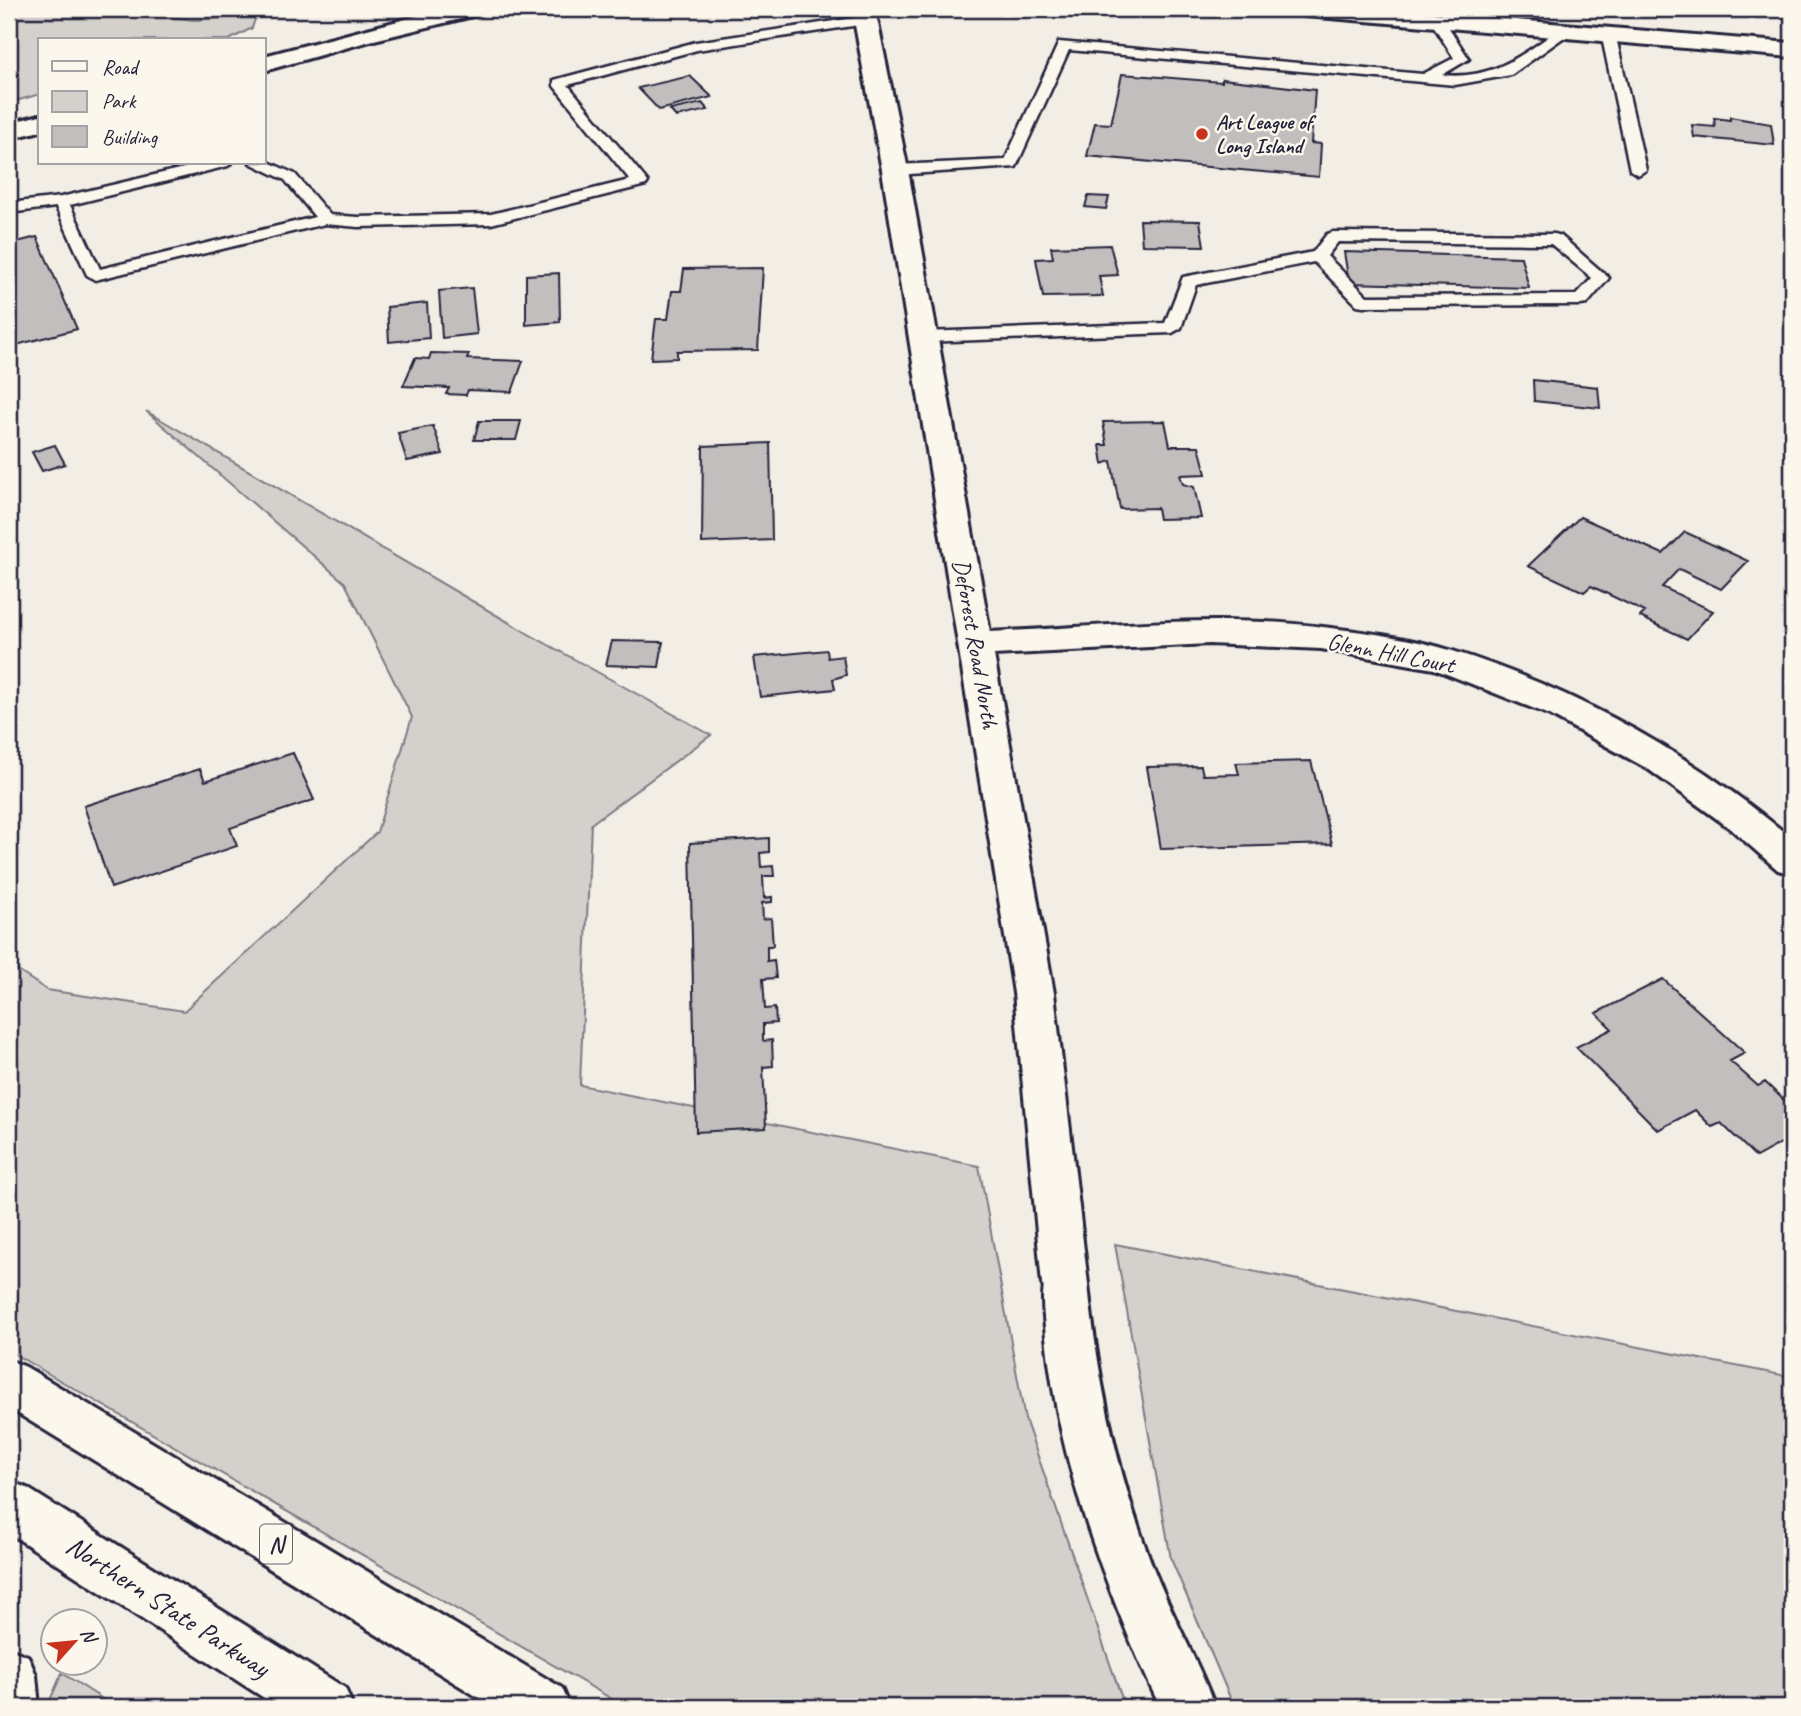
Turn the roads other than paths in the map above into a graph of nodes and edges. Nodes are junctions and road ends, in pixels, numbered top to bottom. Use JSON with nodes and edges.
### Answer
{"nodes":[{"id":1,"x":473,"y":9,"type":"edge"},
{"id":2,"x":1306,"y":9,"type":"edge"},
{"id":3,"x":356,"y":13,"type":"dead end"},
{"id":4,"x":865,"y":14,"type":"edge"},
{"id":5,"x":1437,"y":20,"type":"junction"},
{"id":6,"x":1567,"y":30,"type":"junction"},
{"id":7,"x":1608,"y":33,"type":"junction"},
{"id":8,"x":266,"y":47,"type":"edge"},
{"id":9,"x":1792,"y":50,"type":"edge"},
{"id":10,"x":266,"y":63,"type":"edge"},
{"id":11,"x":1426,"y":78,"type":"junction"},
{"id":12,"x":38,"y":124,"type":"edge"},
{"id":13,"x":9,"y":131,"type":"edge"},
{"id":14,"x":219,"y":164,"type":"edge"},
{"id":15,"x":260,"y":164,"type":"edge"},
{"id":16,"x":895,"y":170,"type":"junction"},
{"id":17,"x":1638,"y":170,"type":"dead end"},
{"id":18,"x":61,"y":202,"type":"junction"},
{"id":19,"x":9,"y":208,"type":"edge"},
{"id":20,"x":325,"y":219,"type":"junction"},
{"id":21,"x":1318,"y":256,"type":"junction"},
{"id":22,"x":924,"y":337,"type":"junction"},
{"id":23,"x":977,"y":645,"type":"junction"},
{"id":24,"x":1792,"y":860,"type":"edge"},
{"id":25,"x":9,"y":1382,"type":"edge"},
{"id":26,"x":9,"y":1505,"type":"edge"},
{"id":27,"x":9,"y":1675,"type":"edge"},
{"id":28,"x":12,"y":1707,"type":"edge"},
{"id":29,"x":326,"y":1707,"type":"edge"},
{"id":30,"x":543,"y":1707,"type":"edge"},
{"id":31,"x":1188,"y":1707,"type":"edge"}],
"edges":[{"from":1,"to":10,"type":"main road"},
{"from":2,"to":5,"type":"main road"},
{"from":3,"to":8,"type":"main road"},
{"from":4,"to":16,"type":"main road","name":"Deforest Road North"},
{"from":4,"to":20,"type":"lane"},
{"from":5,"to":6,"type":"main road"},
{"from":5,"to":11,"type":"lane"},
{"from":6,"to":7,"type":"main road"},
{"from":6,"to":11,"type":"lane"},
{"from":7,"to":9,"type":"main road"},
{"from":7,"to":17,"type":"lane"},
{"from":11,"to":16,"type":"lane"},
{"from":12,"to":13,"type":"main road"},
{"from":14,"to":18,"type":"lane"},
{"from":15,"to":20,"type":"lane"},
{"from":16,"to":22,"type":"main road","name":"Deforest Road North"},
{"from":18,"to":19,"type":"lane"},
{"from":18,"to":20,"type":"lane"},
{"from":21,"to":21,"type":"lane"},
{"from":21,"to":22,"type":"lane"},
{"from":22,"to":23,"type":"main road","name":"Deforest Road North"},
{"from":23,"to":24,"type":"main road","name":"Glenn Hill Court"},
{"from":23,"to":31,"type":"main road","name":"Deforest Road North"},
{"from":25,"to":30,"type":"main road","number":"N"},
{"from":26,"to":29,"type":"main road","name":"Northern State Parkway"},
{"from":27,"to":28,"type":"main road"}]}
